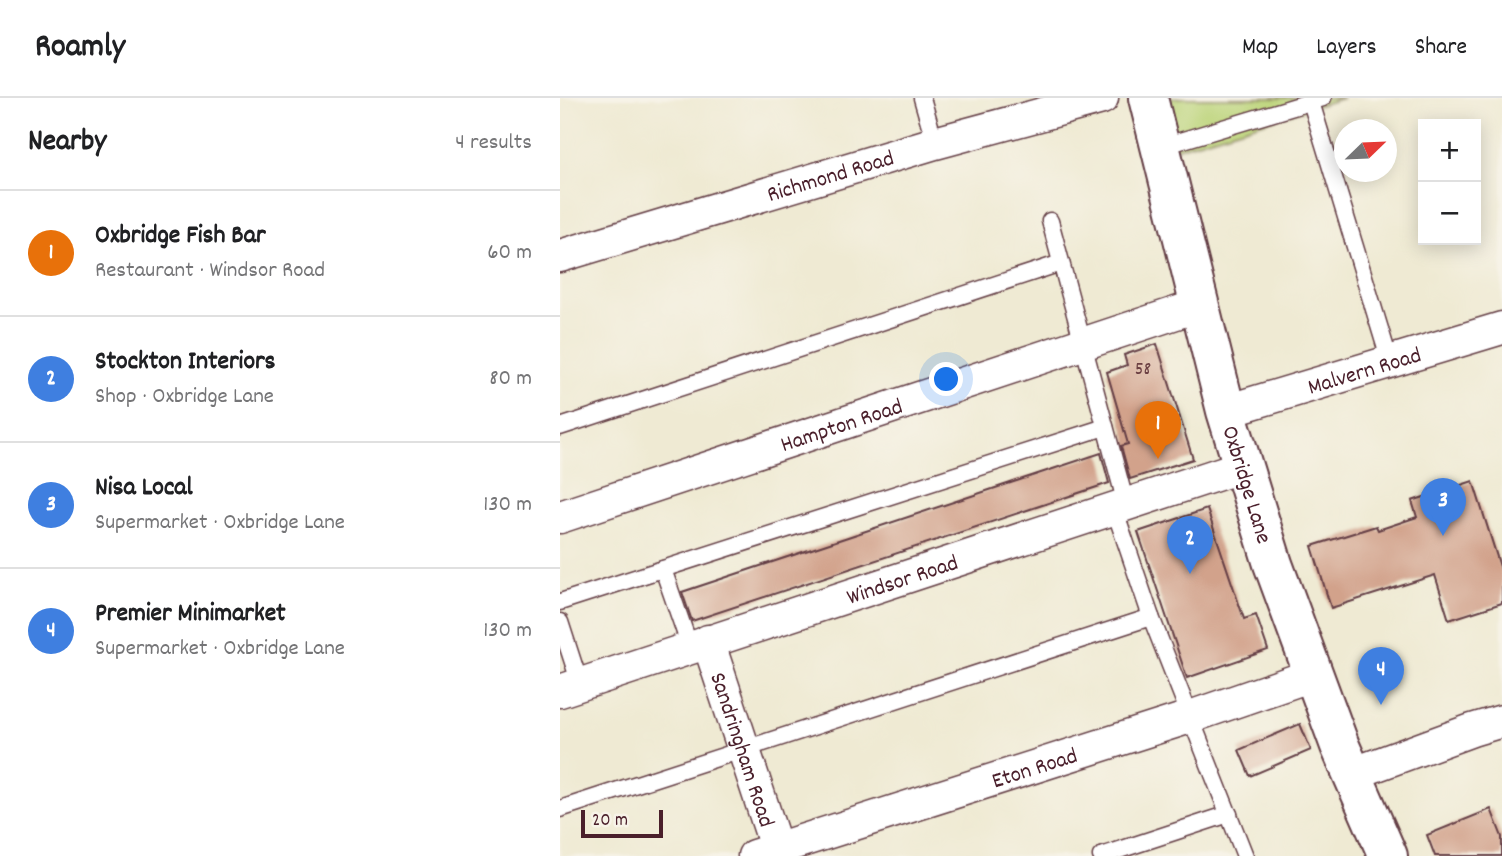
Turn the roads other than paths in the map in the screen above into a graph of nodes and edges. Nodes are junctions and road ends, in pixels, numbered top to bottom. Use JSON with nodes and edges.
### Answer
{"nodes":[{"id":1,"x":922,"y":98,"type":"edge"},
{"id":2,"x":1102,"y":98,"type":"edge"},
{"id":3,"x":1148,"y":98,"type":"edge"},
{"id":4,"x":1317,"y":100,"type":"edge"},
{"id":5,"x":935,"y":143,"type":"junction"},
{"id":6,"x":1160,"y":147,"type":"junction"},
{"id":7,"x":1049,"y":221,"type":"dead end"},
{"id":8,"x":560,"y":256,"type":"edge"},
{"id":9,"x":1061,"y":263,"type":"junction"},
{"id":10,"x":1200,"y":304,"type":"junction"},
{"id":11,"x":1502,"y":328,"type":"edge"},
{"id":12,"x":1083,"y":343,"type":"junction"},
{"id":13,"x":1390,"y":362,"type":"junction"},
{"id":14,"x":1226,"y":411,"type":"junction"},
{"id":15,"x":560,"y":427,"type":"edge"},
{"id":16,"x":1105,"y":427,"type":"junction"},
{"id":17,"x":1243,"y":466,"type":"junction"},
{"id":18,"x":1120,"y":506,"type":"junction"},
{"id":19,"x":560,"y":517,"type":"edge"},
{"id":20,"x":663,"y":569,"type":"junction"},
{"id":21,"x":560,"y":602,"type":"edge"},
{"id":22,"x":1151,"y":617,"type":"junction"},
{"id":23,"x":560,"y":622,"type":"edge"},
{"id":24,"x":699,"y":644,"type":"junction"},
{"id":25,"x":1312,"y":675,"type":"junction"},
{"id":26,"x":570,"y":688,"type":"edge"},
{"id":27,"x":1190,"y":717,"type":"junction"},
{"id":28,"x":1502,"y":721,"type":"edge"},
{"id":29,"x":744,"y":750,"type":"junction"},
{"id":30,"x":1352,"y":774,"type":"junction"},
{"id":31,"x":560,"y":809,"type":"edge"},
{"id":32,"x":1229,"y":814,"type":"junction"},
{"id":33,"x":769,"y":853,"type":"edge"},
{"id":34,"x":1101,"y":856,"type":"edge"},
{"id":35,"x":1245,"y":856,"type":"edge"},
{"id":36,"x":1388,"y":856,"type":"edge"}],
"edges":[{"from":1,"to":5,"type":"lane"},
{"from":2,"to":5,"type":"street","name":"Richmond Road"},
{"from":3,"to":6,"type":"street","name":"Oxbridge Lane"},
{"from":4,"to":6,"type":"lane"},
{"from":4,"to":13,"type":"lane"},
{"from":5,"to":8,"type":"street","name":"Richmond Road"},
{"from":6,"to":10,"type":"street","name":"Oxbridge Lane"},
{"from":7,"to":9,"type":"lane"},
{"from":9,"to":12,"type":"lane"},
{"from":9,"to":15,"type":"lane"},
{"from":10,"to":12,"type":"street","name":"Hampton Road"},
{"from":10,"to":14,"type":"street","name":"Oxbridge Lane"},
{"from":11,"to":13,"type":"street","name":"Malvern Road"},
{"from":12,"to":16,"type":"lane"},
{"from":12,"to":19,"type":"street","name":"Hampton Road"},
{"from":13,"to":14,"type":"street","name":"Malvern Road"},
{"from":14,"to":17,"type":"street","name":"Oxbridge Lane"},
{"from":16,"to":18,"type":"lane"},
{"from":16,"to":20,"type":"lane"},
{"from":17,"to":18,"type":"street","name":"Windsor Road"},
{"from":17,"to":25,"type":"street","name":"Oxbridge Lane"},
{"from":18,"to":22,"type":"lane"},
{"from":18,"to":24,"type":"street","name":"Windsor Road"},
{"from":20,"to":21,"type":"lane"},
{"from":20,"to":24,"type":"lane"},
{"from":22,"to":27,"type":"lane"},
{"from":22,"to":29,"type":"lane"},
{"from":23,"to":26,"type":"lane"},
{"from":24,"to":26,"type":"street","name":"Windsor Road"},
{"from":24,"to":29,"type":"street","name":"Sandringham Road"},
{"from":25,"to":27,"type":"street","name":"Eton Road"},
{"from":25,"to":30,"type":"street","name":"Oxbridge Lane"},
{"from":27,"to":32,"type":"lane"},
{"from":27,"to":33,"type":"street","name":"Eton Road"},
{"from":28,"to":30,"type":"street"},
{"from":29,"to":31,"type":"lane"},
{"from":29,"to":33,"type":"street","name":"Sandringham Road"},
{"from":30,"to":36,"type":"street","name":"Oxbridge Lane"},
{"from":32,"to":34,"type":"lane"},
{"from":32,"to":35,"type":"lane"}]}
